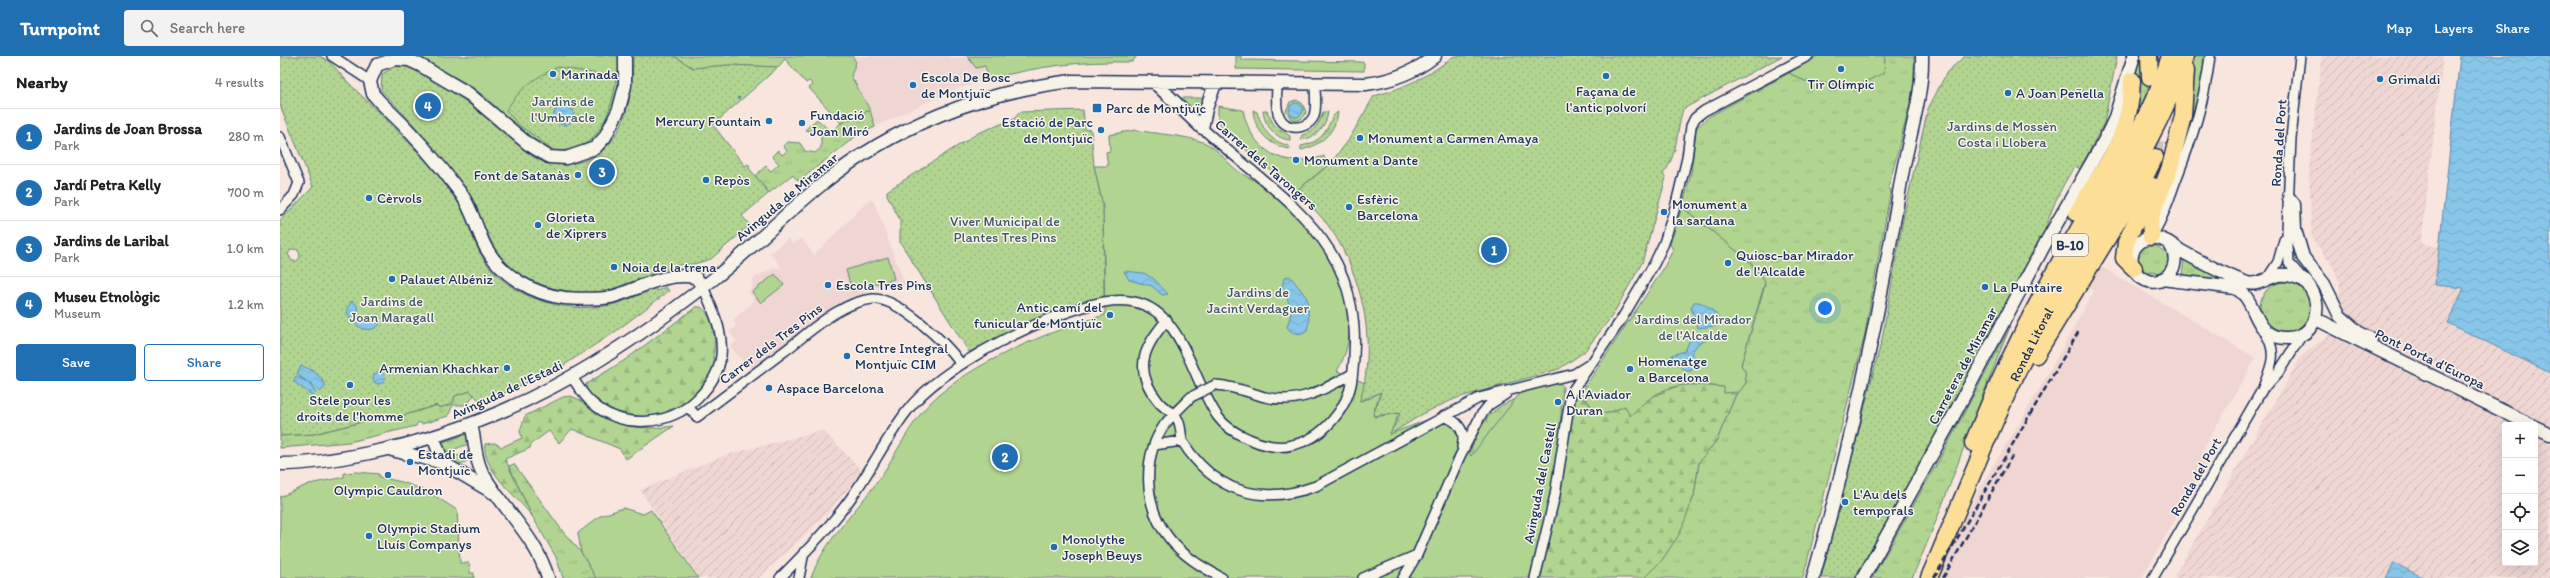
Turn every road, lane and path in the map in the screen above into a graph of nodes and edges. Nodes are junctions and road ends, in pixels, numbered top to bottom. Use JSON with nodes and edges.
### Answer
{"nodes":[{"id":1,"x":332,"y":56,"type":"edge"},
{"id":2,"x":625,"y":56,"type":"edge"},
{"id":3,"x":1435,"y":56,"type":"edge"},
{"id":4,"x":1808,"y":56,"type":"edge"},
{"id":5,"x":1922,"y":56,"type":"edge"},
{"id":6,"x":2134,"y":56,"type":"edge"},
{"id":7,"x":2186,"y":56,"type":"edge"},
{"id":8,"x":2210,"y":56,"type":"edge"},
{"id":9,"x":2300,"y":56,"type":"edge"},
{"id":10,"x":2159,"y":57,"type":"edge"},
{"id":11,"x":2150,"y":77,"type":"dead end"},
{"id":12,"x":2132,"y":80,"type":"dead end"},
{"id":13,"x":370,"y":81,"type":"junction"},
{"id":14,"x":1154,"y":82,"type":"junction"},
{"id":15,"x":1215,"y":84,"type":"junction"},
{"id":16,"x":1277,"y":85,"type":"junction"},
{"id":17,"x":1315,"y":85,"type":"junction"},
{"id":18,"x":1202,"y":128,"type":"junction"},
{"id":19,"x":280,"y":137,"type":"edge"},
{"id":20,"x":2167,"y":139,"type":"dead end"},
{"id":21,"x":2155,"y":157,"type":"tunnel mouth"},
{"id":22,"x":2289,"y":198,"type":"junction"},
{"id":23,"x":280,"y":210,"type":"edge"},
{"id":24,"x":2287,"y":231,"type":"junction"},
{"id":25,"x":2151,"y":237,"type":"junction"},
{"id":26,"x":2168,"y":242,"type":"junction"},
{"id":27,"x":2134,"y":268,"type":"junction"},
{"id":28,"x":718,"y":275,"type":"joint"},
{"id":29,"x":2162,"y":279,"type":"junction"},
{"id":30,"x":2266,"y":280,"type":"junction"},
{"id":31,"x":2305,"y":281,"type":"junction"},
{"id":32,"x":703,"y":286,"type":"junction"},
{"id":33,"x":2254,"y":310,"type":"junction"},
{"id":34,"x":2316,"y":319,"type":"junction"},
{"id":35,"x":1167,"y":320,"type":"junction"},
{"id":36,"x":2262,"y":328,"type":"junction"},
{"id":37,"x":2303,"y":333,"type":"junction"},
{"id":38,"x":1593,"y":362,"type":"junction"},
{"id":39,"x":961,"y":364,"type":"junction"},
{"id":40,"x":2404,"y":364,"type":"junction"},
{"id":41,"x":1352,"y":374,"type":"junction"},
{"id":42,"x":572,"y":378,"type":"junction"},
{"id":43,"x":1560,"y":378,"type":"junction"},
{"id":44,"x":2262,"y":390,"type":"junction"},
{"id":45,"x":1510,"y":391,"type":"junction"},
{"id":46,"x":1571,"y":393,"type":"junction"},
{"id":47,"x":689,"y":408,"type":"junction"},
{"id":48,"x":1172,"y":415,"type":"junction"},
{"id":49,"x":1444,"y":416,"type":"junction"},
{"id":50,"x":2525,"y":422,"type":"edge"},
{"id":51,"x":471,"y":425,"type":"junction"},
{"id":52,"x":2538,"y":428,"type":"edge"},
{"id":53,"x":2550,"y":434,"type":"edge"},
{"id":54,"x":1982,"y":436,"type":"junction"},
{"id":55,"x":434,"y":438,"type":"junction"},
{"id":56,"x":1182,"y":441,"type":"junction"},
{"id":57,"x":1154,"y":444,"type":"junction"},
{"id":58,"x":392,"y":450,"type":"junction"},
{"id":59,"x":1460,"y":456,"type":"junction"},
{"id":60,"x":475,"y":457,"type":"junction"},
{"id":61,"x":280,"y":464,"type":"edge"},
{"id":62,"x":448,"y":465,"type":"junction"},
{"id":63,"x":497,"y":494,"type":"junction"},
{"id":64,"x":804,"y":552,"type":"junction"},
{"id":65,"x":1934,"y":553,"type":"junction"},
{"id":66,"x":1417,"y":555,"type":"junction"},
{"id":67,"x":548,"y":578,"type":"edge"},
{"id":68,"x":780,"y":578,"type":"edge"},
{"id":69,"x":799,"y":578,"type":"edge"},
{"id":70,"x":1222,"y":578,"type":"edge"},
{"id":71,"x":1363,"y":578,"type":"edge"},
{"id":72,"x":1403,"y":578,"type":"edge"},
{"id":73,"x":1535,"y":578,"type":"edge"},
{"id":74,"x":1813,"y":578,"type":"edge"},
{"id":75,"x":1863,"y":578,"type":"edge"},
{"id":76,"x":1918,"y":578,"type":"edge"},
{"id":77,"x":1929,"y":578,"type":"edge"},
{"id":78,"x":2153,"y":578,"type":"edge"}],
"edges":[{"from":1,"to":13,"type":"street"},
{"from":2,"to":13,"type":"street"},
{"from":3,"to":17,"type":"street","name":"Avinguda de Miramar"},
{"from":4,"to":38,"type":"street","name":"Avinguda del Castell"},
{"from":5,"to":74,"type":"street"},
{"from":6,"to":75,"type":"street","name":"Carretera de Miramar"},
{"from":7,"to":25,"type":"highway","number":"B-10"},
{"from":7,"to":54,"type":"highway","name":"Ronda Litoral","number":"B-10"},
{"from":8,"to":25,"type":"street"},
{"from":9,"to":22,"type":"street","name":"Ronda del Port"},
{"from":10,"to":11,"type":"highway","number":"B-10"},
{"from":10,"to":54,"type":"highway","name":"Ronda Litoral","number":"B-10"},
{"from":12,"to":54,"type":"highway","number":"B-10"},
{"from":13,"to":32,"type":"street"},
{"from":14,"to":15,"type":"street","name":"Avinguda de Miramar"},
{"from":14,"to":18,"type":"street"},
{"from":14,"to":28,"type":"street","name":"Avinguda de Miramar"},
{"from":15,"to":16,"type":"street","name":"Avinguda de Miramar"},
{"from":15,"to":18,"type":"street"},
{"from":16,"to":17,"type":"street","name":"Avinguda de Miramar"},
{"from":16,"to":17,"type":"street"},
{"from":18,"to":41,"type":"street","name":"Carrer dels Tarongers"},
{"from":19,"to":23,"type":"street"},
{"from":20,"to":27,"type":"highway"},
{"from":21,"to":54,"type":"highway","number":"B-10"},
{"from":22,"to":24,"type":"street","name":"Ronda del Port"},
{"from":22,"to":40,"type":"street"},
{"from":24,"to":30,"type":"street","name":"Ronda del Port"},
{"from":24,"to":31,"type":"street","name":"Ronda del Port"},
{"from":25,"to":26,"type":"street"},
{"from":25,"to":27,"type":"street"},
{"from":26,"to":29,"type":"street"},
{"from":26,"to":30,"type":"street"},
{"from":27,"to":29,"type":"street"},
{"from":28,"to":32,"type":"street","name":"Avinguda de l'Estadi"},
{"from":29,"to":33,"type":"street"},
{"from":30,"to":31,"type":"street"},
{"from":30,"to":33,"type":"street"},
{"from":31,"to":34,"type":"street"},
{"from":32,"to":42,"type":"street","name":"Avinguda de l'Estadi"},
{"from":32,"to":47,"type":"street"},
{"from":33,"to":36,"type":"street"},
{"from":34,"to":37,"type":"street"},
{"from":34,"to":40,"type":"street","name":"Pont Porta d'Europa"},
{"from":35,"to":39,"type":"street"},
{"from":35,"to":41,"type":"street","name":"Carrer dels Tarongers"},
{"from":35,"to":48,"type":"street"},
{"from":36,"to":37,"type":"street"},
{"from":36,"to":44,"type":"street","name":"Ronda del Port"},
{"from":37,"to":44,"type":"street","name":"Ronda del Port"},
{"from":38,"to":43,"type":"street"},
{"from":38,"to":46,"type":"street","name":"Avinguda del Castell"},
{"from":39,"to":47,"type":"street","name":"Carrer dels Tres Pins"},
{"from":39,"to":64,"type":"street"},
{"from":40,"to":50,"type":"street","name":"Pont Porta d'Europa"},
{"from":41,"to":48,"type":"street","bridge":true},
{"from":42,"to":47,"type":"street"},
{"from":42,"to":51,"type":"street","name":"Avinguda de l'Estadi"},
{"from":43,"to":45,"type":"street"},
{"from":43,"to":46,"type":"street"},
{"from":44,"to":78,"type":"street","name":"Ronda del Port"},
{"from":45,"to":49,"type":"street"},
{"from":45,"to":59,"type":"street"},
{"from":46,"to":73,"type":"street","name":"Avinguda del Castell"},
{"from":48,"to":56,"type":"street"},
{"from":48,"to":57,"type":"street"},
{"from":49,"to":56,"type":"street"},
{"from":49,"to":59,"type":"street"},
{"from":51,"to":55,"type":"street","name":"Avinguda de l'Estadi"},
{"from":51,"to":60,"type":"street"},
{"from":52,"to":53,"type":"street"},
{"from":54,"to":65,"type":"highway","name":"Ronda Litoral","number":"B-10"},
{"from":55,"to":58,"type":"street","name":"Avinguda de l'Estadi"},
{"from":55,"to":62,"type":"street"},
{"from":56,"to":57,"type":"street"},
{"from":57,"to":70,"type":"street"},
{"from":58,"to":61,"type":"street","name":"Avinguda de l'Estadi"},
{"from":58,"to":62,"type":"street"},
{"from":59,"to":66,"type":"street"},
{"from":60,"to":62,"type":"street"},
{"from":60,"to":63,"type":"street"},
{"from":62,"to":63,"type":"street"},
{"from":63,"to":67,"type":"street"},
{"from":64,"to":68,"type":"street"},
{"from":64,"to":69,"type":"street"},
{"from":65,"to":76,"type":"highway","name":"Ronda Litoral","number":"B-10"},
{"from":65,"to":77,"type":"highway","name":"Ronda Litoral","number":"B-10"},
{"from":66,"to":71,"type":"street"},
{"from":66,"to":72,"type":"street"}]}
